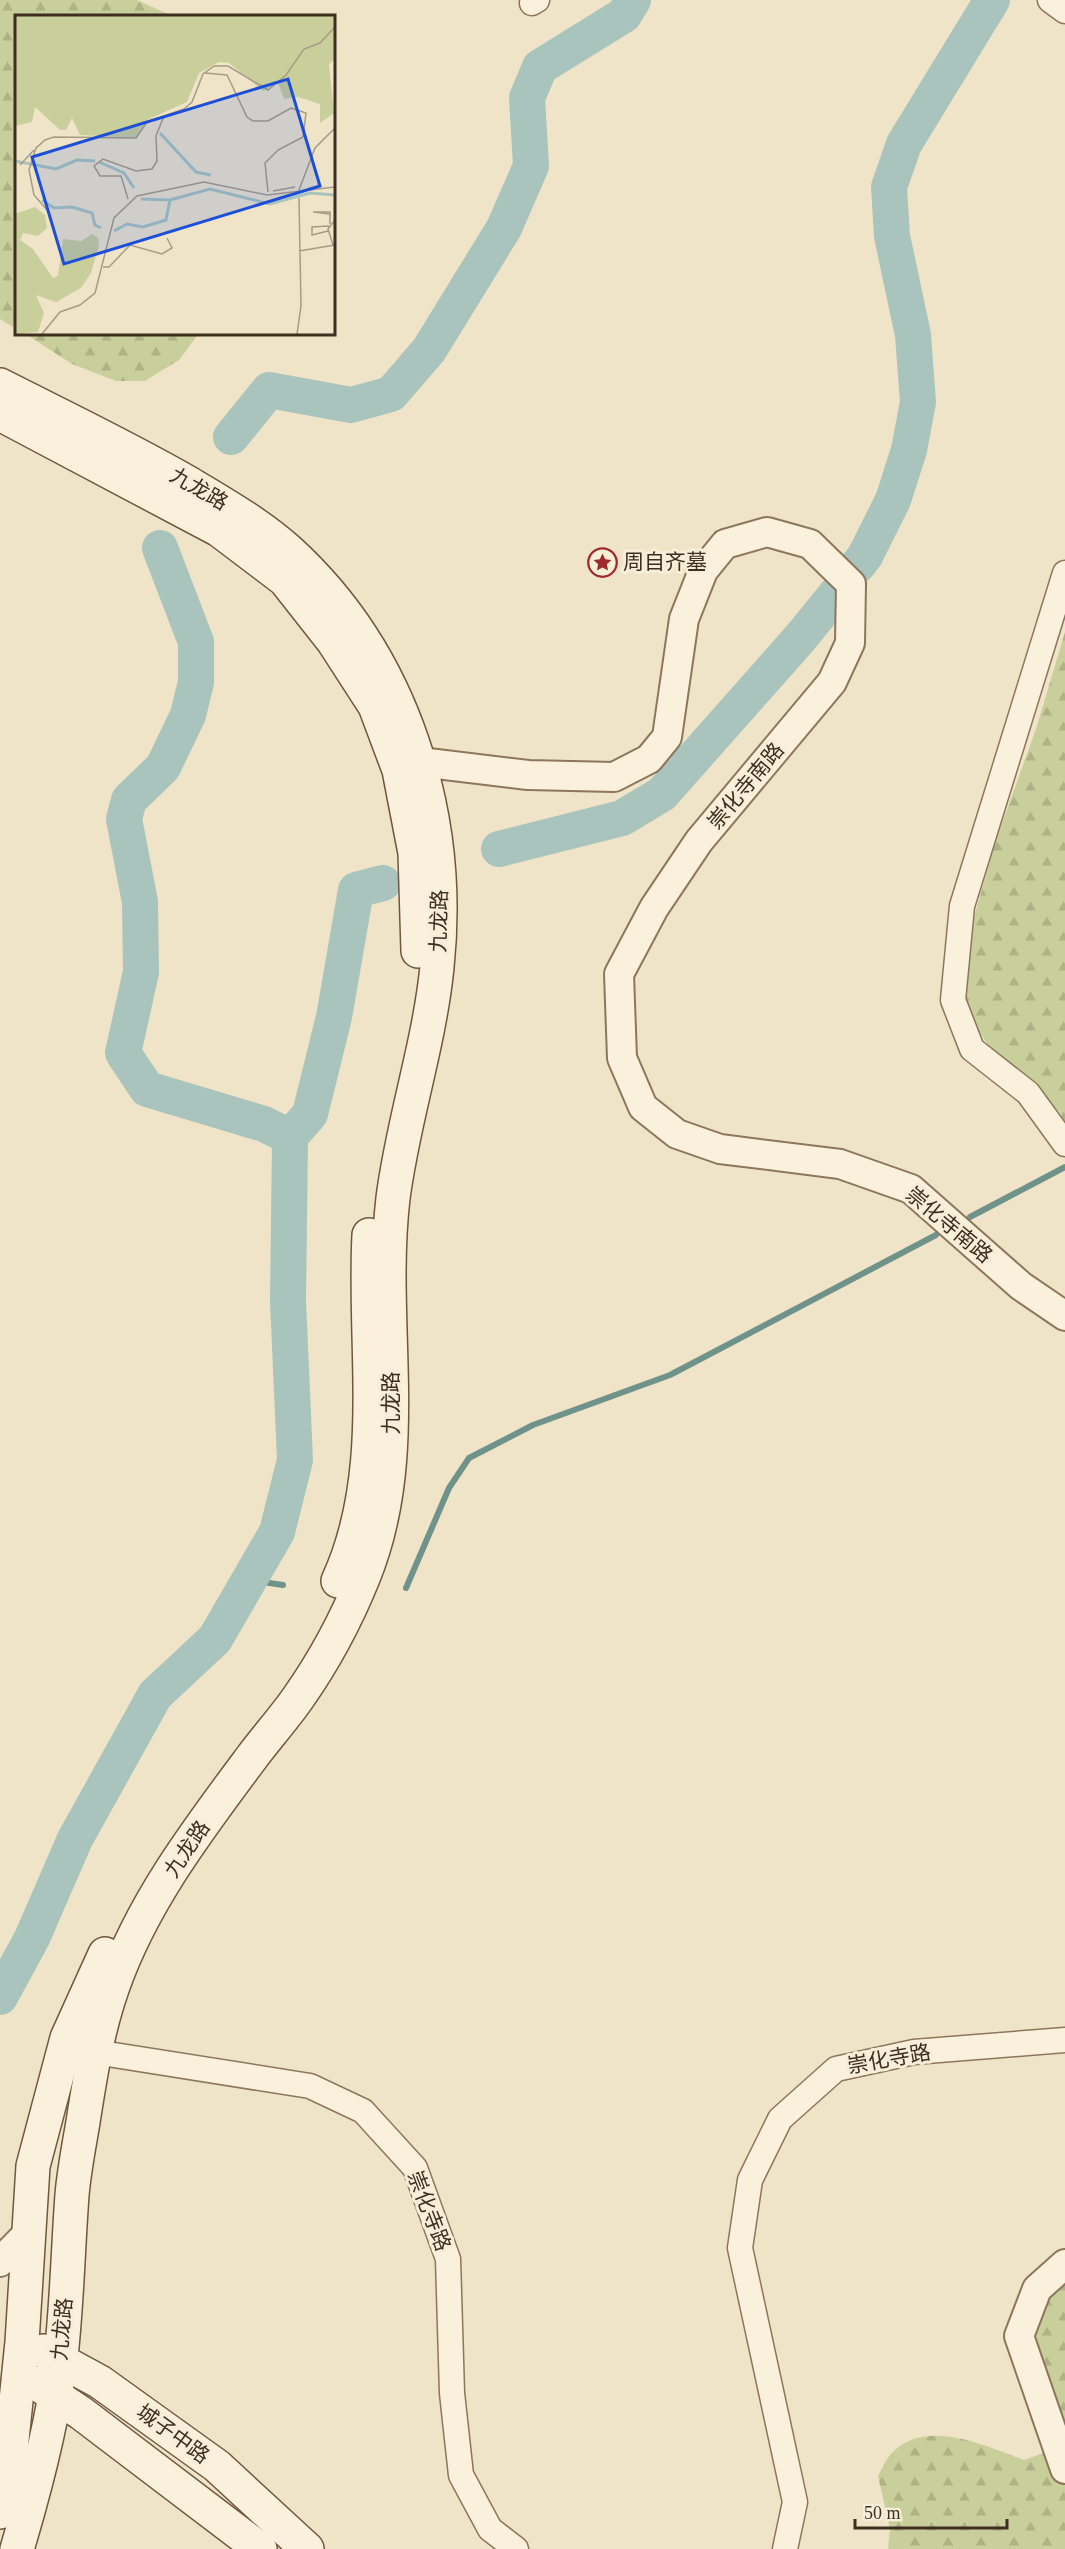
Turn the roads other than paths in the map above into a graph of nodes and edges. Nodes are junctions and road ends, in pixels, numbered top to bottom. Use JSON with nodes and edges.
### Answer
{"nodes":[{"id":1,"x":1050,"y":0,"type":"edge"},
{"id":2,"x":1065,"y":11,"type":"edge"},
{"id":3,"x":0,"y":385,"type":"edge"},
{"id":4,"x":0,"y":414,"type":"edge"},
{"id":5,"x":1065,"y":573,"type":"edge"},
{"id":6,"x":420,"y":762,"type":"junction"},
{"id":7,"x":1065,"y":1144,"type":"edge"},
{"id":8,"x":1065,"y":1316,"type":"edge"},
{"id":9,"x":1065,"y":2040,"type":"edge"},
{"id":10,"x":95,"y":2052,"type":"junction"},
{"id":11,"x":29,"y":2232,"type":"junction"},
{"id":12,"x":0,"y":2262,"type":"edge"},
{"id":13,"x":1065,"y":2264,"type":"edge"},
{"id":14,"x":21,"y":2357,"type":"junction"},
{"id":15,"x":61,"y":2359,"type":"junction"},
{"id":16,"x":54,"y":2392,"type":"junction"},
{"id":17,"x":1065,"y":2469,"type":"edge"},
{"id":18,"x":0,"y":2512,"type":"edge"},
{"id":19,"x":17,"y":2549,"type":"edge"},
{"id":20,"x":260,"y":2549,"type":"edge"},
{"id":21,"x":307,"y":2549,"type":"edge"},
{"id":22,"x":516,"y":2549,"type":"edge"},
{"id":23,"x":785,"y":2549,"type":"edge"}],
"edges":[{"from":1,"to":2,"type":"street"},
{"from":3,"to":6,"type":"main road","name":"九龙路"},
{"from":4,"to":11,"type":"main road","name":"九龙路"},
{"from":5,"to":7,"type":"street"},
{"from":6,"to":8,"type":"street","name":"崇化寺南路"},
{"from":6,"to":10,"type":"main road","name":"九龙路"},
{"from":9,"to":23,"type":"street","name":"崇化寺路"},
{"from":10,"to":15,"type":"main road","name":"九龙路"},
{"from":10,"to":22,"type":"street","name":"崇化寺路"},
{"from":11,"to":12,"type":"street"},
{"from":11,"to":14,"type":"main road","name":"九龙路"},
{"from":13,"to":17,"type":"street"},
{"from":14,"to":15,"type":"main road","name":"城子中路"},
{"from":14,"to":16,"type":"main road","name":"城子中路"},
{"from":14,"to":18,"type":"main road","name":"九龙路"},
{"from":15,"to":16,"type":"main road","name":"九龙路"},
{"from":15,"to":21,"type":"main road","name":"城子中路"},
{"from":16,"to":19,"type":"main road","name":"九龙路"},
{"from":16,"to":20,"type":"main road","name":"城子中路"}]}
